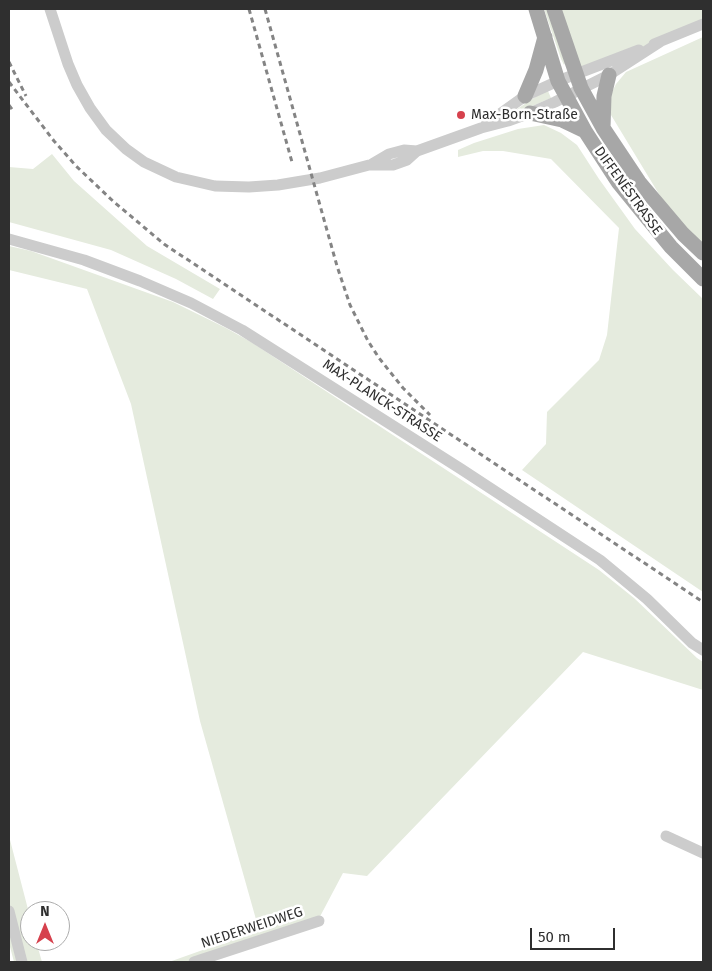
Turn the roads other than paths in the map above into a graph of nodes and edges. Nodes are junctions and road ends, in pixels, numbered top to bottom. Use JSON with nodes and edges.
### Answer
{"nodes":[{"id":1,"x":50,"y":9,"type":"edge"},
{"id":2,"x":536,"y":9,"type":"edge"},
{"id":3,"x":554,"y":9,"type":"edge"},
{"id":4,"x":703,"y":24,"type":"edge"},
{"id":5,"x":545,"y":37,"type":"junction"},
{"id":6,"x":660,"y":42,"type":"junction"},
{"id":7,"x":608,"y":75,"type":"junction"},
{"id":8,"x":558,"y":81,"type":"junction"},
{"id":9,"x":578,"y":81,"type":"junction"},
{"id":10,"x":525,"y":96,"type":"junction"},
{"id":11,"x":566,"y":96,"type":"junction"},
{"id":12,"x":530,"y":113,"type":"junction"},
{"id":13,"x":480,"y":128,"type":"junction"},
{"id":14,"x":603,"y":128,"type":"junction"},
{"id":15,"x":585,"y":131,"type":"junction"},
{"id":16,"x":9,"y":239,"type":"edge"},
{"id":17,"x":703,"y":253,"type":"edge"},
{"id":18,"x":703,"y":279,"type":"edge"},
{"id":19,"x":703,"y":650,"type":"edge"},
{"id":20,"x":666,"y":836,"type":"dead end"},
{"id":21,"x":703,"y":853,"type":"edge"},
{"id":22,"x":9,"y":911,"type":"edge"},
{"id":23,"x":319,"y":921,"type":"dead end"},
{"id":24,"x":22,"y":962,"type":"edge"},
{"id":25,"x":194,"y":962,"type":"edge"}],
"edges":[{"from":1,"to":13,"type":"street"},
{"from":2,"to":5,"type":"main road","name":"DIFFENÉSTRASSE"},
{"from":3,"to":9,"type":"main road","name":"DIFFENÉSTRASSE"},
{"from":4,"to":6,"type":"street"},
{"from":5,"to":8,"type":"main road","name":"DIFFENÉSTRASSE"},
{"from":5,"to":10,"type":"main road"},
{"from":6,"to":7,"type":"street"},
{"from":6,"to":9,"type":"street"},
{"from":7,"to":9,"type":"street"},
{"from":7,"to":14,"type":"main road"},
{"from":8,"to":9,"type":"street"},
{"from":8,"to":10,"type":"street"},
{"from":8,"to":11,"type":"main road","name":"DIFFENÉSTRASSE"},
{"from":9,"to":11,"type":"street"},
{"from":9,"to":14,"type":"main road","name":"DIFFENÉSTRASSE"},
{"from":10,"to":13,"type":"street"},
{"from":11,"to":12,"type":"street"},
{"from":11,"to":15,"type":"main road","name":"DIFFENÉSTRASSE"},
{"from":12,"to":13,"type":"street"},
{"from":12,"to":15,"type":"main road"},
{"from":14,"to":17,"type":"main road","name":"DIFFENÉSTRASSE"},
{"from":15,"to":18,"type":"main road","name":"DIFFENÉSTRASSE"},
{"from":16,"to":19,"type":"street","name":"MAX-PLANCK-STRASSE"},
{"from":20,"to":21,"type":"street"},
{"from":22,"to":24,"type":"street"},
{"from":23,"to":25,"type":"street","name":"NIEDERWEIDWEG"}]}
